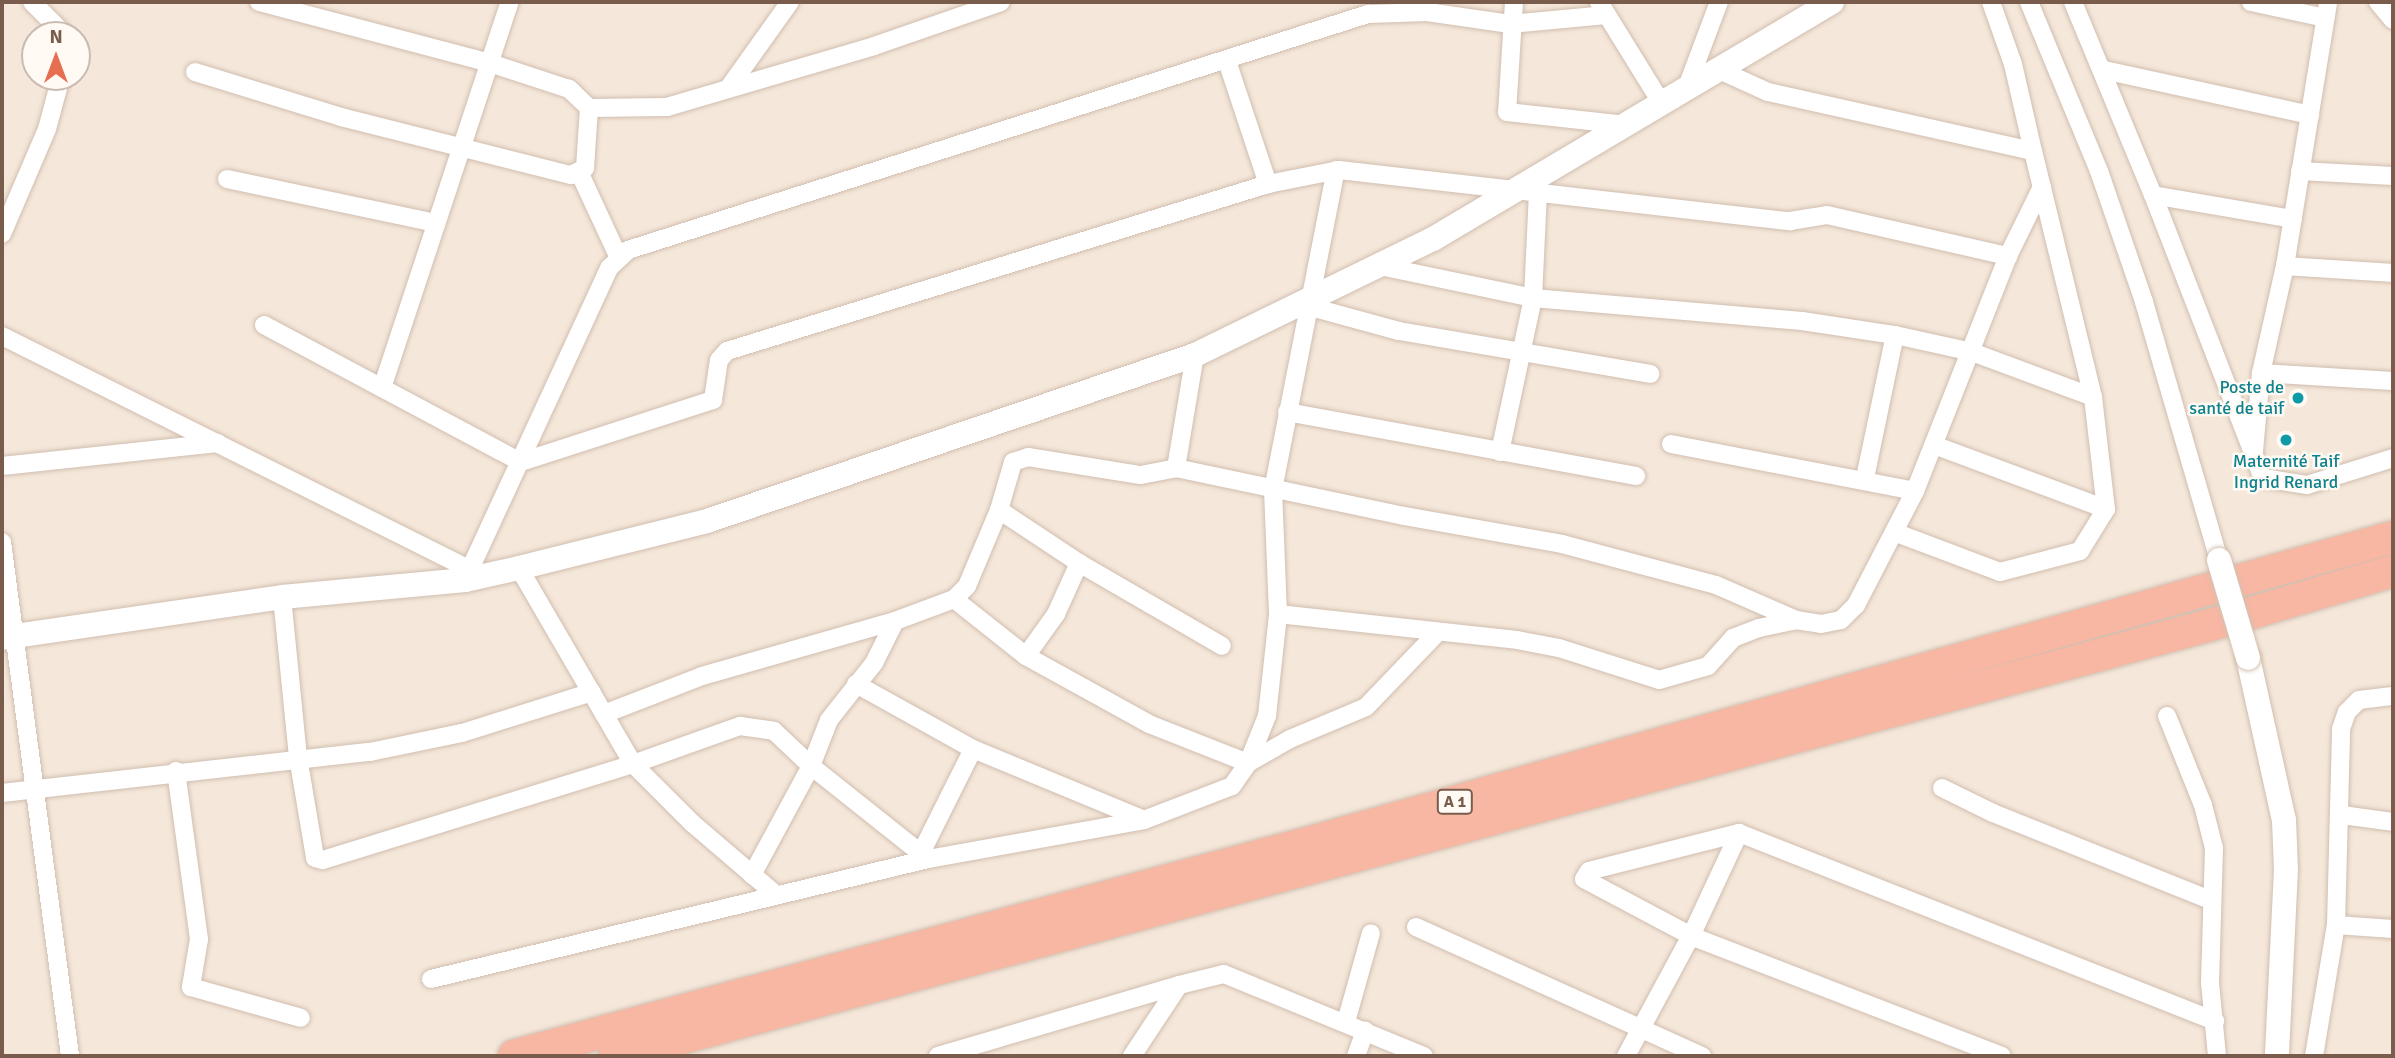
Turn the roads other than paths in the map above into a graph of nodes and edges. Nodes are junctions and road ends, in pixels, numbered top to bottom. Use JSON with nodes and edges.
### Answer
{"nodes":[{"id":1,"x":32,"y":2,"type":"edge"},
{"id":2,"x":259,"y":2,"type":"edge"},
{"id":3,"x":510,"y":2,"type":"edge"},
{"id":4,"x":790,"y":2,"type":"edge"},
{"id":5,"x":1002,"y":2,"type":"edge"},
{"id":6,"x":1514,"y":2,"type":"edge"},
{"id":7,"x":1719,"y":2,"type":"edge"},
{"id":8,"x":1991,"y":2,"type":"edge"},
{"id":9,"x":2028,"y":2,"type":"edge"},
{"id":10,"x":2073,"y":2,"type":"edge"},
{"id":11,"x":2251,"y":2,"type":"edge"},
{"id":12,"x":2378,"y":2,"type":"edge"},
{"id":13,"x":1820,"y":4,"type":"edge"},
{"id":14,"x":1603,"y":8,"type":"edge"},
{"id":15,"x":2326,"y":10,"type":"edge"},
{"id":16,"x":2393,"y":20,"type":"edge"},
{"id":17,"x":51,"y":21,"type":"edge"},
{"id":18,"x":1510,"y":24,"type":"junction"},
{"id":19,"x":1227,"y":61,"type":"junction"},
{"id":20,"x":489,"y":63,"type":"junction"},
{"id":21,"x":1715,"y":68,"type":"junction"},
{"id":22,"x":2104,"y":70,"type":"junction"},
{"id":23,"x":195,"y":72,"type":"dead end"},
{"id":24,"x":730,"y":86,"type":"junction"},
{"id":25,"x":1688,"y":86,"type":"junction"},
{"id":26,"x":57,"y":91,"type":"edge"},
{"id":27,"x":1662,"y":104,"type":"junction"},
{"id":28,"x":589,"y":108,"type":"junction"},
{"id":29,"x":2310,"y":115,"type":"junction"},
{"id":30,"x":1628,"y":125,"type":"junction"},
{"id":31,"x":462,"y":145,"type":"junction"},
{"id":32,"x":2033,"y":151,"type":"junction"},
{"id":33,"x":1336,"y":170,"type":"junction"},
{"id":34,"x":2300,"y":171,"type":"junction"},
{"id":35,"x":580,"y":174,"type":"junction"},
{"id":36,"x":2393,"y":176,"type":"edge"},
{"id":37,"x":228,"y":179,"type":"dead end"},
{"id":38,"x":1268,"y":184,"type":"junction"},
{"id":39,"x":2042,"y":187,"type":"junction"},
{"id":40,"x":1530,"y":191,"type":"junction"},
{"id":41,"x":2153,"y":195,"type":"junction"},
{"id":42,"x":2293,"y":219,"type":"junction"},
{"id":43,"x":436,"y":223,"type":"junction"},
{"id":44,"x":2,"y":234,"type":"edge"},
{"id":45,"x":618,"y":256,"type":"junction"},
{"id":46,"x":2008,"y":256,"type":"junction"},
{"id":47,"x":1380,"y":266,"type":"junction"},
{"id":48,"x":2285,"y":267,"type":"junction"},
{"id":49,"x":2393,"y":272,"type":"edge"},
{"id":50,"x":1533,"y":298,"type":"junction"},
{"id":51,"x":1312,"y":304,"type":"junction"},
{"id":52,"x":264,"y":325,"type":"dead end"},
{"id":53,"x":1895,"y":335,"type":"junction"},
{"id":54,"x":2,"y":336,"type":"edge"},
{"id":55,"x":1972,"y":352,"type":"junction"},
{"id":56,"x":1519,"y":353,"type":"junction"},
{"id":57,"x":1195,"y":355,"type":"junction"},
{"id":58,"x":2261,"y":373,"type":"junction"},
{"id":59,"x":1650,"y":374,"type":"dead end"},
{"id":60,"x":2393,"y":381,"type":"edge"},
{"id":61,"x":382,"y":388,"type":"junction"},
{"id":62,"x":2092,"y":397,"type":"junction"},
{"id":63,"x":1287,"y":412,"type":"junction"},
{"id":64,"x":218,"y":443,"type":"junction"},
{"id":65,"x":1671,"y":444,"type":"dead end"},
{"id":66,"x":1934,"y":444,"type":"junction"},
{"id":67,"x":1500,"y":452,"type":"junction"},
{"id":68,"x":2254,"y":458,"type":"junction"},
{"id":69,"x":2393,"y":458,"type":"edge"},
{"id":70,"x":522,"y":462,"type":"junction"},
{"id":71,"x":2,"y":466,"type":"edge"},
{"id":72,"x":1176,"y":468,"type":"junction"},
{"id":73,"x":1636,"y":476,"type":"dead end"},
{"id":74,"x":1865,"y":478,"type":"junction"},
{"id":75,"x":1273,"y":490,"type":"junction"},
{"id":76,"x":1916,"y":491,"type":"junction"},
{"id":77,"x":2106,"y":509,"type":"junction"},
{"id":78,"x":999,"y":510,"type":"junction"},
{"id":79,"x":1894,"y":532,"type":"junction"},
{"id":80,"x":2393,"y":537,"type":"edge"},
{"id":81,"x":2,"y":542,"type":"edge"},
{"id":82,"x":2219,"y":560,"type":"joint"},
{"id":83,"x":1079,"y":563,"type":"junction"},
{"id":84,"x":519,"y":568,"type":"junction"},
{"id":85,"x":2393,"y":571,"type":"edge"},
{"id":86,"x":468,"y":575,"type":"junction"},
{"id":87,"x":282,"y":597,"type":"junction"},
{"id":88,"x":954,"y":599,"type":"junction"},
{"id":89,"x":1278,"y":614,"type":"junction"},
{"id":90,"x":1796,"y":620,"type":"junction"},
{"id":91,"x":895,"y":621,"type":"junction"},
{"id":92,"x":1438,"y":632,"type":"junction"},
{"id":93,"x":8,"y":637,"type":"edge"},
{"id":94,"x":1222,"y":646,"type":"dead end"},
{"id":95,"x":1026,"y":656,"type":"junction"},
{"id":96,"x":856,"y":684,"type":"junction"},
{"id":97,"x":592,"y":692,"type":"junction"},
{"id":98,"x":2393,"y":696,"type":"edge"},
{"id":99,"x":604,"y":714,"type":"junction"},
{"id":100,"x":2167,"y":716,"type":"dead end"},
{"id":101,"x":973,"y":749,"type":"junction"},
{"id":102,"x":298,"y":757,"type":"junction"},
{"id":103,"x":1248,"y":763,"type":"junction"},
{"id":104,"x":633,"y":764,"type":"junction"},
{"id":105,"x":811,"y":766,"type":"junction"},
{"id":106,"x":176,"y":771,"type":"junction"},
{"id":107,"x":1942,"y":788,"type":"dead end"},
{"id":108,"x":35,"y":789,"type":"junction"},
{"id":109,"x":2,"y":793,"type":"edge"},
{"id":110,"x":2342,"y":815,"type":"junction"},
{"id":111,"x":1144,"y":820,"type":"junction"},
{"id":112,"x":2393,"y":822,"type":"edge"},
{"id":113,"x":1739,"y":833,"type":"junction"},
{"id":114,"x":924,"y":856,"type":"junction"},
{"id":115,"x":752,"y":875,"type":"junction"},
{"id":116,"x":775,"y":894,"type":"junction"},
{"id":117,"x":2211,"y":900,"type":"junction"},
{"id":118,"x":2336,"y":925,"type":"junction"},
{"id":119,"x":1416,"y":927,"type":"dead end"},
{"id":120,"x":2393,"y":929,"type":"edge"},
{"id":121,"x":1371,"y":933,"type":"dead end"},
{"id":122,"x":1691,"y":936,"type":"junction"},
{"id":123,"x":431,"y":979,"type":"dead end"},
{"id":124,"x":1179,"y":985,"type":"junction"},
{"id":125,"x":301,"y":1018,"type":"dead end"},
{"id":126,"x":2215,"y":1021,"type":"junction"},
{"id":127,"x":1346,"y":1022,"type":"junction"},
{"id":128,"x":1365,"y":1031,"type":"junction"},
{"id":129,"x":1640,"y":1031,"type":"junction"},
{"id":130,"x":70,"y":1056,"type":"edge"},
{"id":131,"x":514,"y":1056,"type":"edge"},
{"id":132,"x":615,"y":1056,"type":"edge"},
{"id":133,"x":943,"y":1056,"type":"edge"},
{"id":134,"x":1134,"y":1056,"type":"edge"},
{"id":135,"x":1356,"y":1056,"type":"edge"},
{"id":136,"x":1424,"y":1056,"type":"edge"},
{"id":137,"x":1626,"y":1056,"type":"edge"},
{"id":138,"x":1702,"y":1056,"type":"edge"},
{"id":139,"x":2002,"y":1056,"type":"edge"},
{"id":140,"x":2217,"y":1056,"type":"edge"},
{"id":141,"x":2277,"y":1056,"type":"edge"},
{"id":142,"x":2315,"y":1056,"type":"edge"}],
"edges":[{"from":1,"to":17,"type":"street"},
{"from":2,"to":20,"type":"street"},
{"from":3,"to":20,"type":"street"},
{"from":4,"to":24,"type":"street"},
{"from":5,"to":24,"type":"street"},
{"from":6,"to":18,"type":"street"},
{"from":7,"to":25,"type":"street"},
{"from":8,"to":32,"type":"street"},
{"from":9,"to":82,"type":"street"},
{"from":10,"to":22,"type":"street"},
{"from":11,"to":15,"type":"street"},
{"from":12,"to":16,"type":"street"},
{"from":13,"to":21,"type":"street"},
{"from":14,"to":18,"type":"street"},
{"from":14,"to":27,"type":"street"},
{"from":15,"to":29,"type":"street"},
{"from":18,"to":19,"type":"street"},
{"from":18,"to":30,"type":"street"},
{"from":19,"to":38,"type":"street"},
{"from":19,"to":45,"type":"street"},
{"from":20,"to":28,"type":"street"},
{"from":20,"to":31,"type":"street"},
{"from":21,"to":25,"type":"street"},
{"from":21,"to":32,"type":"street"},
{"from":22,"to":29,"type":"street"},
{"from":22,"to":41,"type":"street"},
{"from":23,"to":31,"type":"street"},
{"from":24,"to":28,"type":"street"},
{"from":25,"to":27,"type":"street"},
{"from":26,"to":44,"type":"street"},
{"from":27,"to":30,"type":"street"},
{"from":28,"to":35,"type":"street"},
{"from":29,"to":34,"type":"street"},
{"from":30,"to":40,"type":"street"},
{"from":31,"to":35,"type":"street"},
{"from":31,"to":43,"type":"street"},
{"from":32,"to":39,"type":"street"},
{"from":33,"to":38,"type":"street"},
{"from":33,"to":40,"type":"street"},
{"from":33,"to":51,"type":"street"},
{"from":34,"to":36,"type":"street"},
{"from":34,"to":42,"type":"street"},
{"from":35,"to":45,"type":"street"},
{"from":37,"to":43,"type":"street"},
{"from":38,"to":70,"type":"street"},
{"from":39,"to":46,"type":"street"},
{"from":39,"to":62,"type":"street"},
{"from":40,"to":46,"type":"street"},
{"from":40,"to":47,"type":"street"},
{"from":40,"to":50,"type":"street"},
{"from":41,"to":42,"type":"street"},
{"from":41,"to":68,"type":"street"},
{"from":42,"to":48,"type":"street"},
{"from":43,"to":61,"type":"street"},
{"from":45,"to":70,"type":"street"},
{"from":46,"to":55,"type":"street"},
{"from":47,"to":50,"type":"street"},
{"from":47,"to":51,"type":"street"},
{"from":48,"to":49,"type":"street"},
{"from":48,"to":58,"type":"street"},
{"from":50,"to":53,"type":"street"},
{"from":50,"to":56,"type":"street"},
{"from":51,"to":56,"type":"street"},
{"from":51,"to":57,"type":"street"},
{"from":51,"to":63,"type":"street"},
{"from":52,"to":61,"type":"street"},
{"from":53,"to":55,"type":"street"},
{"from":53,"to":74,"type":"street"},
{"from":54,"to":64,"type":"street"},
{"from":55,"to":62,"type":"street"},
{"from":55,"to":66,"type":"street"},
{"from":56,"to":59,"type":"street"},
{"from":56,"to":67,"type":"street"},
{"from":57,"to":72,"type":"street"},
{"from":57,"to":84,"type":"street"},
{"from":58,"to":60,"type":"street"},
{"from":58,"to":68,"type":"street"},
{"from":61,"to":70,"type":"street"},
{"from":62,"to":77,"type":"street"},
{"from":63,"to":67,"type":"street"},
{"from":63,"to":75,"type":"street"},
{"from":64,"to":71,"type":"street"},
{"from":64,"to":86,"type":"street"},
{"from":65,"to":74,"type":"street"},
{"from":66,"to":76,"type":"street"},
{"from":66,"to":77,"type":"street"},
{"from":67,"to":73,"type":"street"},
{"from":68,"to":69,"type":"street"},
{"from":70,"to":86,"type":"street"},
{"from":72,"to":75,"type":"street"},
{"from":72,"to":78,"type":"street"},
{"from":74,"to":76,"type":"street"},
{"from":75,"to":89,"type":"street"},
{"from":75,"to":90,"type":"street"},
{"from":76,"to":79,"type":"street"},
{"from":77,"to":79,"type":"street"},
{"from":78,"to":83,"type":"street"},
{"from":78,"to":88,"type":"street"},
{"from":79,"to":90,"type":"street"},
{"from":80,"to":131,"type":"highway","number":"A 1"},
{"from":81,"to":93,"type":"street"},
{"from":82,"to":141,"type":"street","bridge":true},
{"from":83,"to":94,"type":"street"},
{"from":83,"to":95,"type":"street"},
{"from":84,"to":86,"type":"street"},
{"from":84,"to":97,"type":"street"},
{"from":85,"to":132,"type":"highway","number":"A 1"},
{"from":86,"to":87,"type":"street"},
{"from":87,"to":93,"type":"street"},
{"from":87,"to":102,"type":"street"},
{"from":88,"to":91,"type":"street"},
{"from":88,"to":95,"type":"street"},
{"from":89,"to":92,"type":"street"},
{"from":89,"to":103,"type":"street"},
{"from":90,"to":92,"type":"street"},
{"from":91,"to":96,"type":"street"},
{"from":91,"to":99,"type":"street"},
{"from":92,"to":103,"type":"street"},
{"from":93,"to":108,"type":"street"},
{"from":95,"to":103,"type":"street"},
{"from":96,"to":101,"type":"street"},
{"from":96,"to":105,"type":"street"},
{"from":97,"to":99,"type":"street"},
{"from":97,"to":102,"type":"street"},
{"from":98,"to":110,"type":"street"},
{"from":99,"to":104,"type":"street"},
{"from":100,"to":117,"type":"street"},
{"from":101,"to":111,"type":"street"},
{"from":101,"to":114,"type":"street"},
{"from":102,"to":104,"type":"street"},
{"from":102,"to":106,"type":"street"},
{"from":103,"to":111,"type":"street"},
{"from":104,"to":105,"type":"street"},
{"from":104,"to":115,"type":"street"},
{"from":105,"to":114,"type":"street"},
{"from":105,"to":115,"type":"street"},
{"from":106,"to":108,"type":"street"},
{"from":106,"to":125,"type":"street"},
{"from":107,"to":117,"type":"street"},
{"from":108,"to":109,"type":"street"},
{"from":108,"to":130,"type":"street"},
{"from":110,"to":112,"type":"street"},
{"from":110,"to":118,"type":"street"},
{"from":111,"to":114,"type":"street"},
{"from":113,"to":122,"type":"street"},
{"from":113,"to":122,"type":"street"},
{"from":113,"to":126,"type":"street"},
{"from":114,"to":116,"type":"street"},
{"from":115,"to":116,"type":"street"},
{"from":116,"to":123,"type":"street"},
{"from":117,"to":126,"type":"street"},
{"from":118,"to":120,"type":"street"},
{"from":118,"to":142,"type":"street"},
{"from":119,"to":129,"type":"street"},
{"from":121,"to":127,"type":"street"},
{"from":122,"to":129,"type":"street"},
{"from":122,"to":139,"type":"street"},
{"from":124,"to":127,"type":"street"},
{"from":124,"to":133,"type":"street"},
{"from":124,"to":134,"type":"street"},
{"from":126,"to":140,"type":"street"},
{"from":127,"to":128,"type":"street"},
{"from":128,"to":135,"type":"street"},
{"from":128,"to":136,"type":"street"},
{"from":129,"to":137,"type":"street"},
{"from":129,"to":138,"type":"street"}]}
